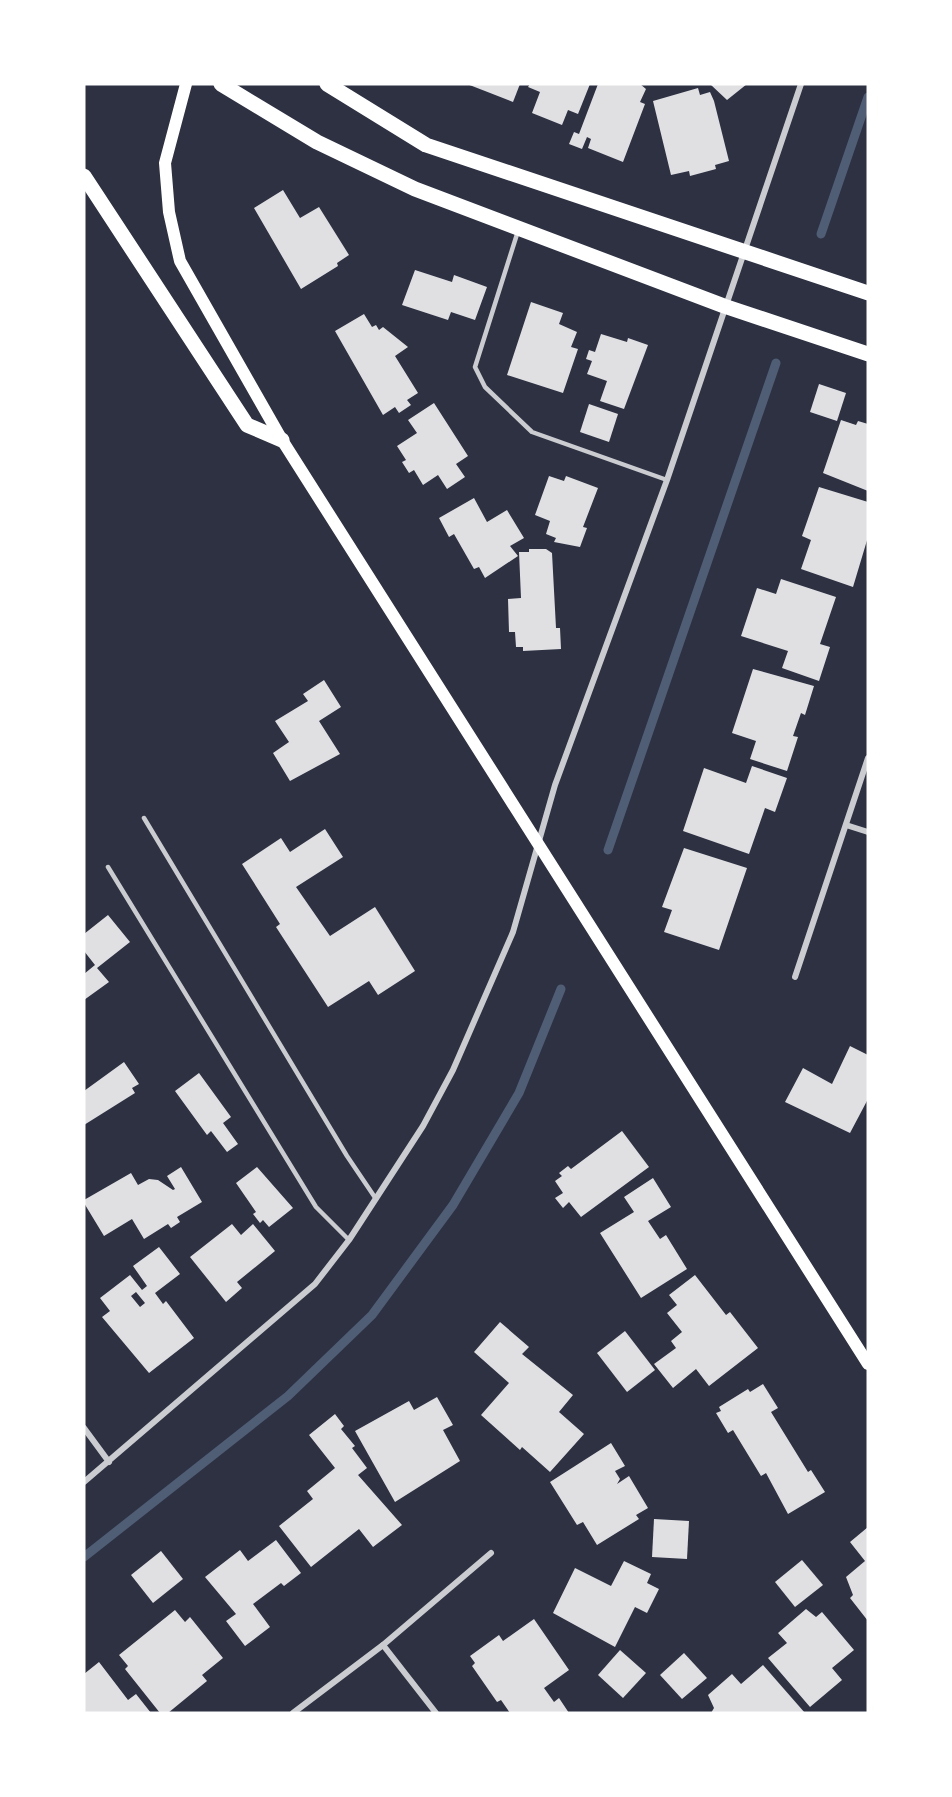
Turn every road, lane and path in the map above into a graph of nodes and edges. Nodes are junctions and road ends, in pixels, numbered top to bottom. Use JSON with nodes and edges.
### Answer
{"nodes":[{"id":1,"x":186,"y":84,"type":"edge"},
{"id":2,"x":221,"y":84,"type":"edge"},
{"id":3,"x":327,"y":84,"type":"edge"},
{"id":4,"x":801,"y":84,"type":"edge"},
{"id":5,"x":84,"y":176,"type":"edge"},
{"id":6,"x":519,"y":228,"type":"junction"},
{"id":7,"x":744,"y":250,"type":"junction"},
{"id":8,"x":868,"y":293,"type":"edge"},
{"id":9,"x":724,"y":306,"type":"junction"},
{"id":10,"x":868,"y":354,"type":"edge"},
{"id":11,"x":282,"y":440,"type":"junction"},
{"id":12,"x":666,"y":480,"type":"junction"},
{"id":13,"x":868,"y":758,"type":"edge"},
{"id":14,"x":144,"y":818,"type":"dead end"},
{"id":15,"x":846,"y":825,"type":"junction"},
{"id":16,"x":868,"y":832,"type":"edge"},
{"id":17,"x":537,"y":842,"type":"junction"},
{"id":18,"x":108,"y":867,"type":"dead end"},
{"id":19,"x":795,"y":977,"type":"dead end"},
{"id":20,"x":376,"y":1199,"type":"junction"},
{"id":21,"x":349,"y":1240,"type":"junction"},
{"id":22,"x":868,"y":1364,"type":"edge"},
{"id":23,"x":84,"y":1428,"type":"edge"},
{"id":24,"x":109,"y":1462,"type":"junction"},
{"id":25,"x":84,"y":1482,"type":"edge"},
{"id":26,"x":491,"y":1553,"type":"dead end"},
{"id":27,"x":383,"y":1646,"type":"junction"},
{"id":28,"x":293,"y":1713,"type":"edge"},
{"id":29,"x":436,"y":1713,"type":"edge"}],
"edges":[{"from":1,"to":11,"type":"main road"},
{"from":2,"to":6,"type":"main road"},
{"from":3,"to":7,"type":"main road"},
{"from":4,"to":7,"type":"street"},
{"from":5,"to":11,"type":"main road"},
{"from":6,"to":9,"type":"main road"},
{"from":6,"to":12,"type":"lane"},
{"from":7,"to":8,"type":"main road"},
{"from":7,"to":9,"type":"street"},
{"from":9,"to":10,"type":"main road"},
{"from":9,"to":12,"type":"street"},
{"from":11,"to":17,"type":"main road"},
{"from":12,"to":17,"type":"street"},
{"from":13,"to":15,"type":"street"},
{"from":14,"to":20,"type":"lane"},
{"from":15,"to":16,"type":"street"},
{"from":15,"to":19,"type":"street"},
{"from":17,"to":20,"type":"street"},
{"from":17,"to":22,"type":"main road"},
{"from":18,"to":21,"type":"lane"},
{"from":20,"to":21,"type":"street"},
{"from":21,"to":24,"type":"street"},
{"from":23,"to":24,"type":"street"},
{"from":24,"to":25,"type":"street"},
{"from":26,"to":27,"type":"street"},
{"from":27,"to":28,"type":"street"},
{"from":27,"to":29,"type":"street"}]}
